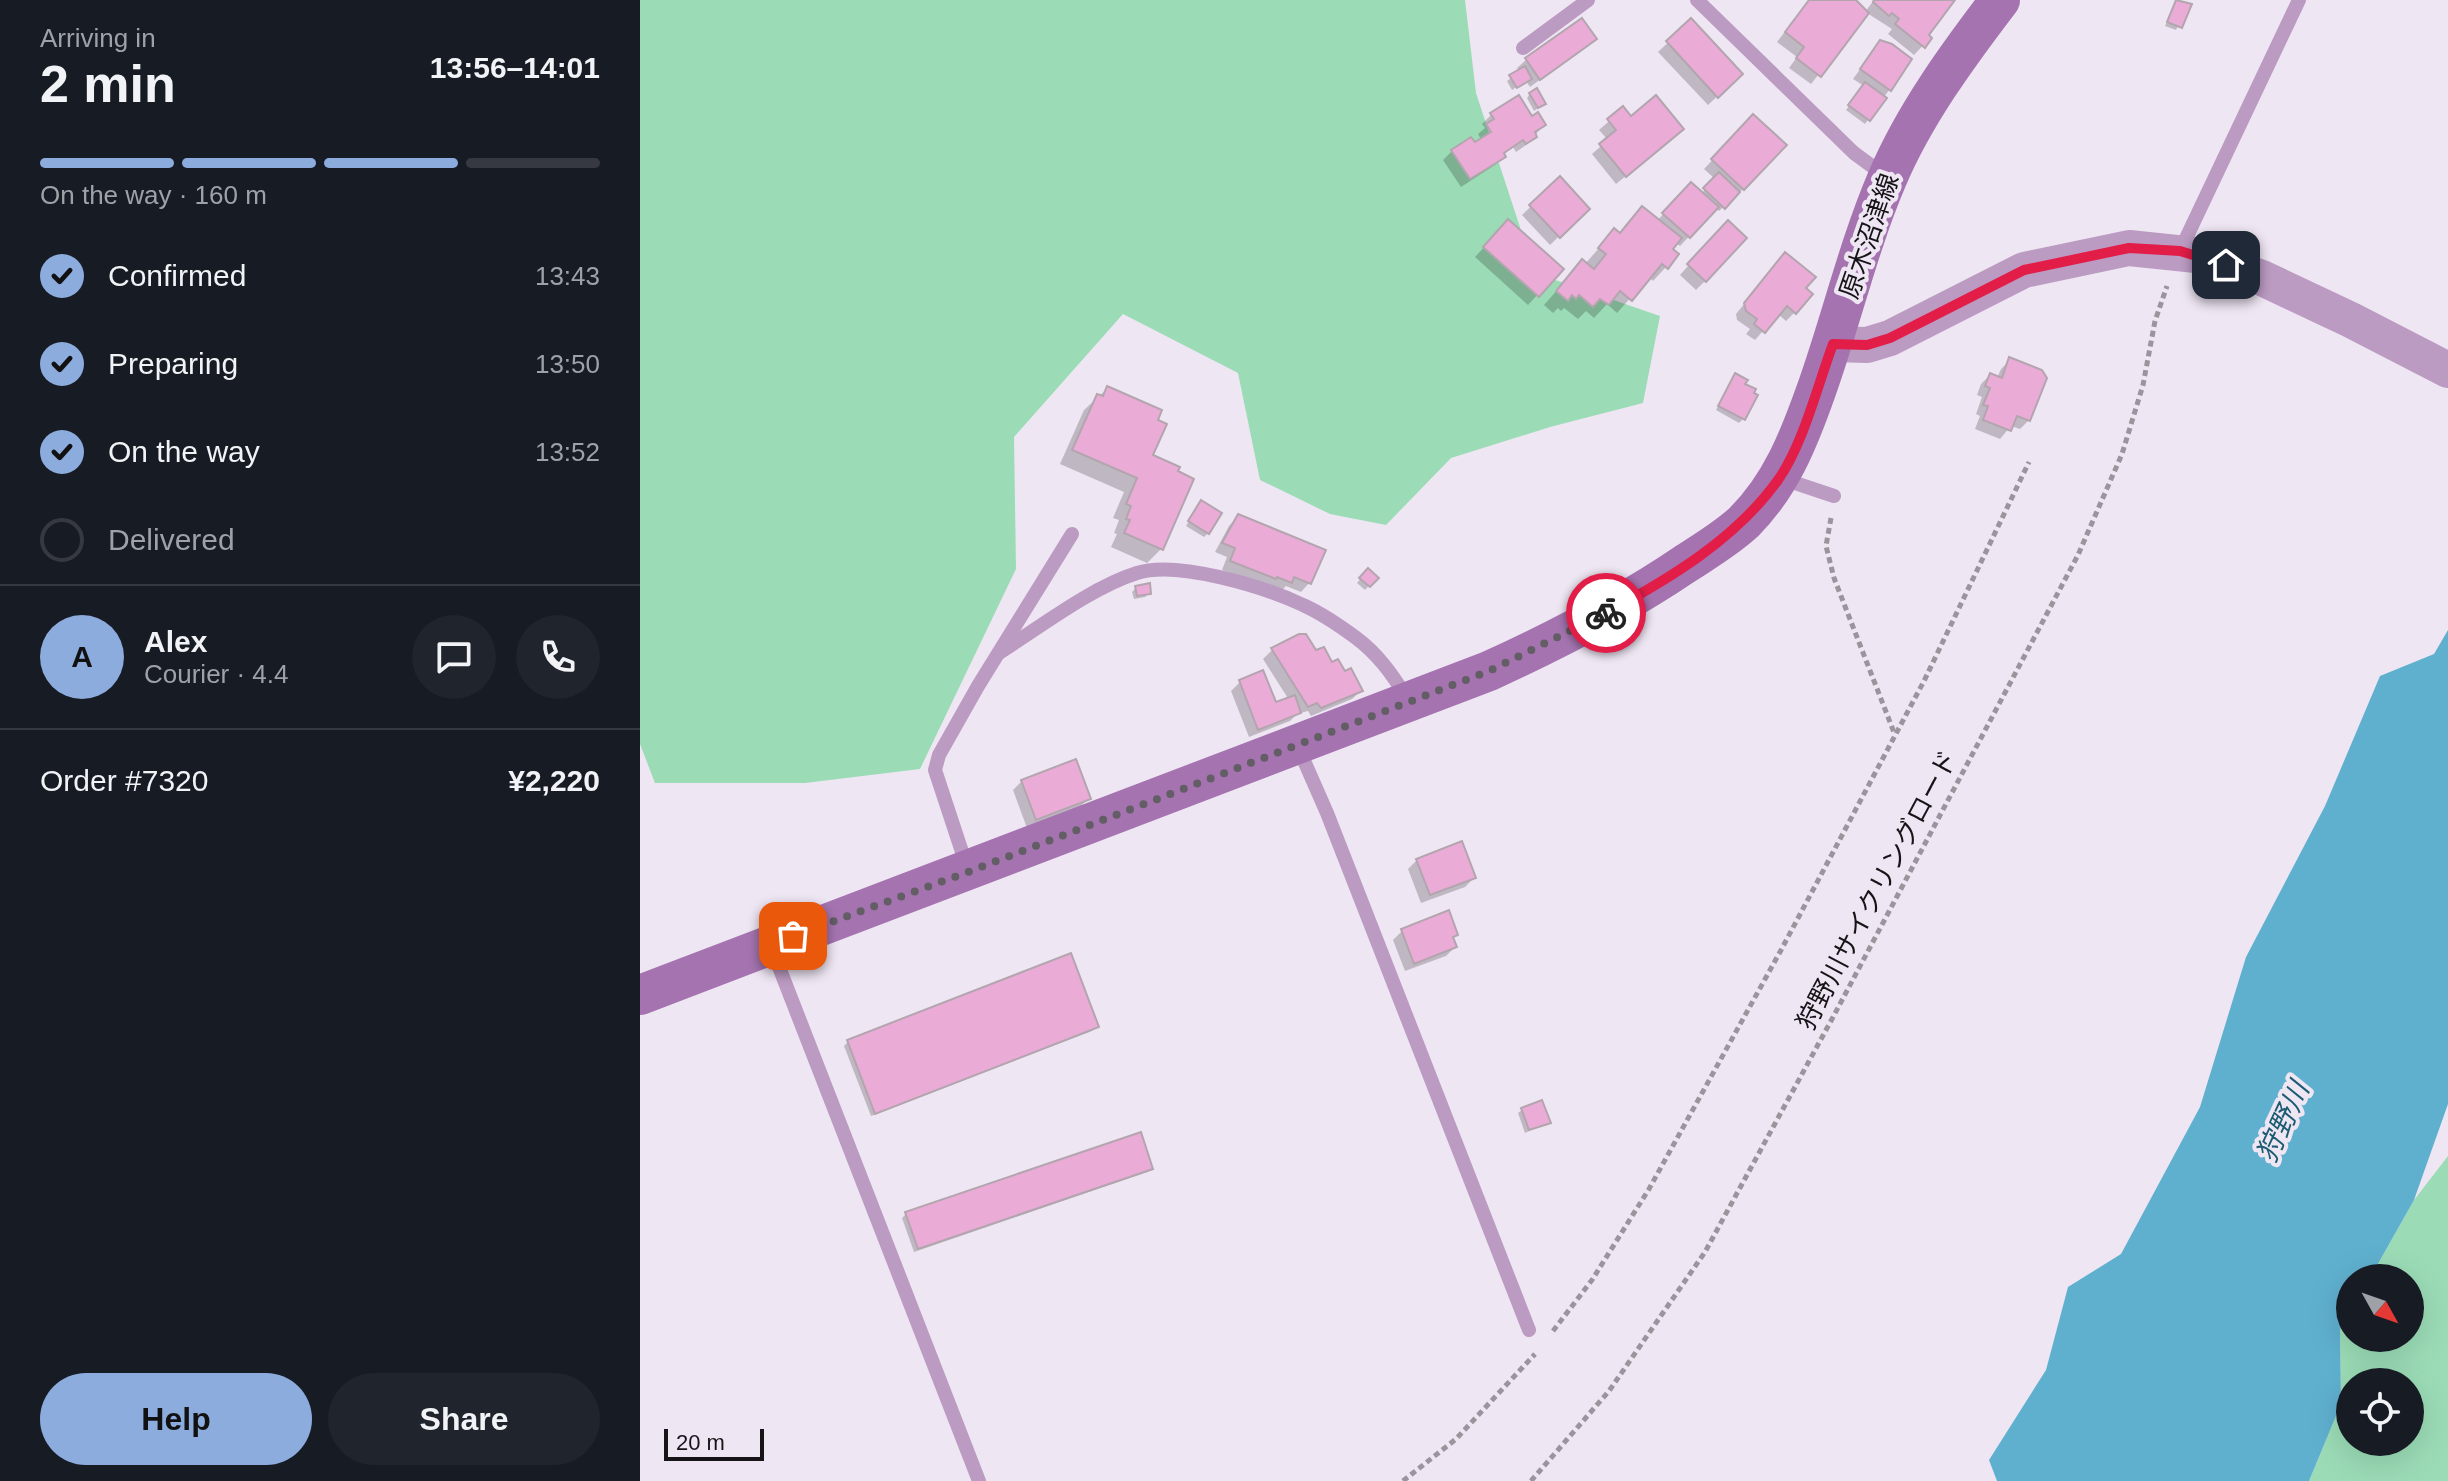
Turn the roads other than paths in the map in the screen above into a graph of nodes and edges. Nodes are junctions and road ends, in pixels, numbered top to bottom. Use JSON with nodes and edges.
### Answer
{"nodes":[{"id":1,"x":1558,"y":0,"type":"edge"},
{"id":2,"x":1588,"y":0,"type":"edge"},
{"id":3,"x":1697,"y":0,"type":"edge"},
{"id":4,"x":2000,"y":0,"type":"edge"},
{"id":5,"x":2299,"y":0,"type":"edge"},
{"id":6,"x":1572,"y":12,"type":"junction"},
{"id":7,"x":1523,"y":48,"type":"dead end"},
{"id":8,"x":1887,"y":178,"type":"junction"},
{"id":9,"x":2182,"y":260,"type":"junction"},
{"id":10,"x":1833,"y":344,"type":"junction"},
{"id":11,"x":2448,"y":370,"type":"edge"},
{"id":12,"x":1780,"y":478,"type":"junction"},
{"id":13,"x":1834,"y":496,"type":"road end"},
{"id":14,"x":1072,"y":534,"type":"dead end"},
{"id":15,"x":999,"y":653,"type":"junction"},
{"id":16,"x":1409,"y":701,"type":"junction"},
{"id":17,"x":1297,"y":746,"type":"junction"},
{"id":18,"x":968,"y":872,"type":"junction"},
{"id":19,"x":771,"y":945,"type":"junction"},
{"id":20,"x":640,"y":995,"type":"edge"},
{"id":21,"x":1529,"y":1330,"type":"dead end"},
{"id":22,"x":979,"y":1481,"type":"edge"}],
"edges":[{"from":1,"to":6,"type":"lane"},
{"from":2,"to":6,"type":"lane"},
{"from":3,"to":8,"type":"lane"},
{"from":4,"to":8,"type":"main road","name":"原木沼津線"},
{"from":5,"to":9,"type":"lane"},
{"from":6,"to":7,"type":"lane"},
{"from":8,"to":10,"type":"main road","name":"原木沼津線"},
{"from":9,"to":10,"type":"street"},
{"from":9,"to":11,"type":"street"},
{"from":10,"to":12,"type":"main road","name":"原木沼津線"},
{"from":12,"to":13,"type":"lane"},
{"from":12,"to":16,"type":"main road","name":"原木沼津線"},
{"from":14,"to":15,"type":"lane"},
{"from":15,"to":16,"type":"lane"},
{"from":15,"to":18,"type":"lane"},
{"from":16,"to":17,"type":"main road","name":"原木沼津線"},
{"from":17,"to":18,"type":"main road","name":"原木沼津線"},
{"from":17,"to":21,"type":"lane"},
{"from":18,"to":19,"type":"main road","name":"原木沼津線"},
{"from":19,"to":20,"type":"main road","name":"原木沼津線"},
{"from":19,"to":22,"type":"lane"}]}
